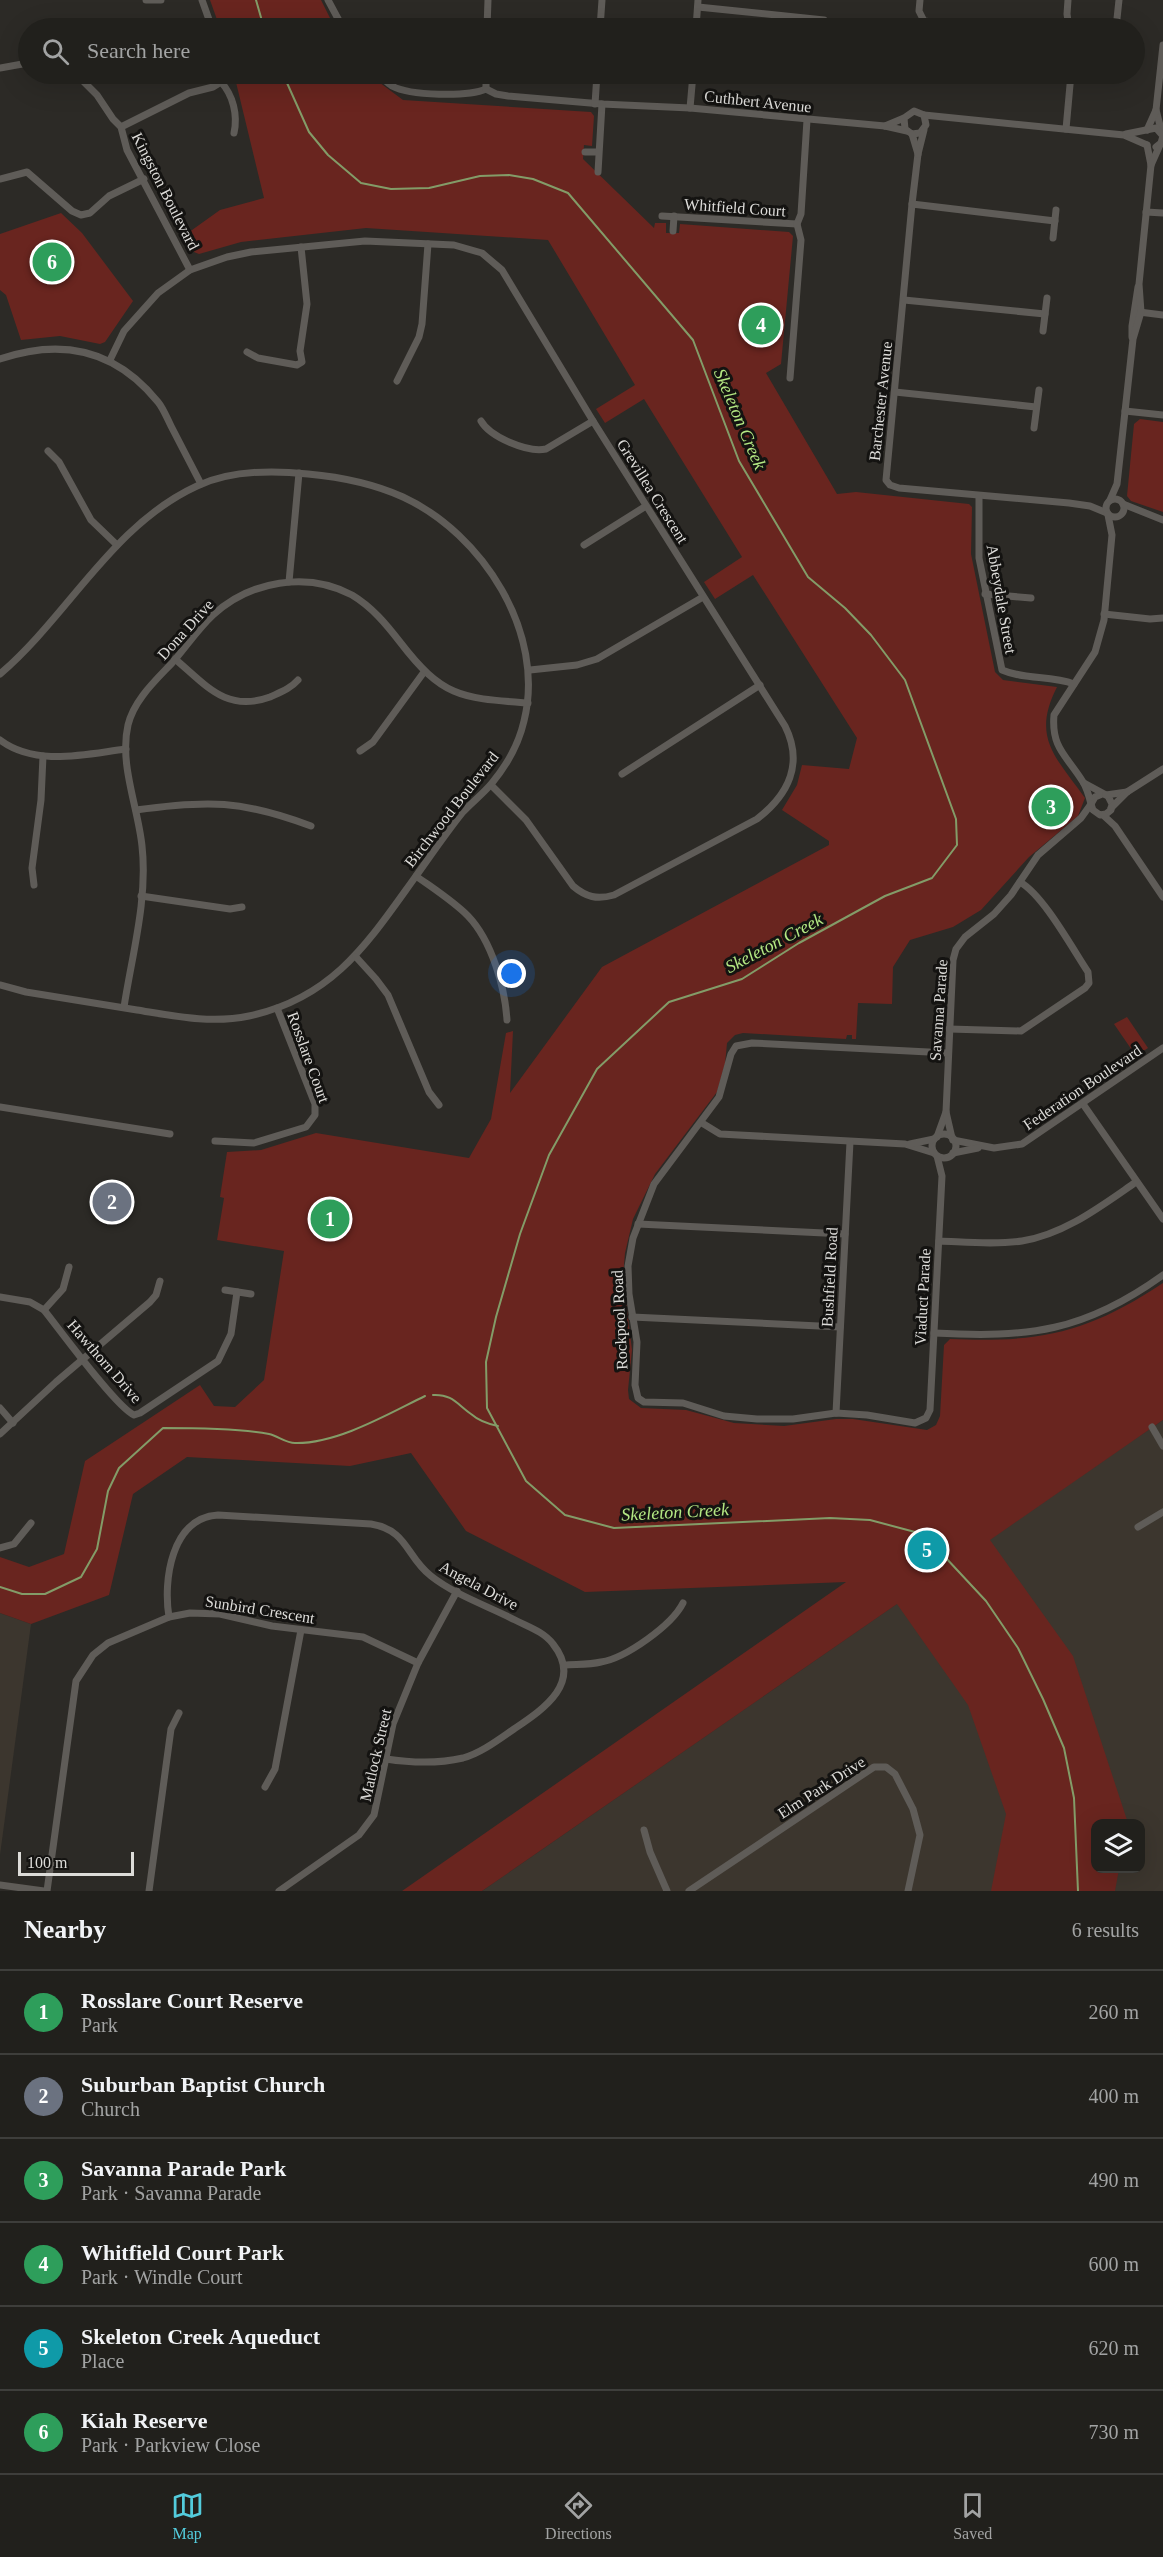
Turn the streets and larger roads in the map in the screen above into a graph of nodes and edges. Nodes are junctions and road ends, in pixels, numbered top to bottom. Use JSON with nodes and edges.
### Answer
{"nodes":[{"id":1,"x":146,"y":0,"type":"edge"},
{"id":2,"x":161,"y":0,"type":"edge"},
{"id":3,"x":202,"y":0,"type":"edge"},
{"id":4,"x":328,"y":0,"type":"edge"},
{"id":5,"x":488,"y":0,"type":"edge"},
{"id":6,"x":602,"y":0,"type":"edge"},
{"id":7,"x":920,"y":0,"type":"edge"},
{"id":8,"x":1068,"y":0,"type":"edge"},
{"id":9,"x":1119,"y":0,"type":"edge"},
{"id":10,"x":698,"y":4,"type":"edge"},
{"id":11,"x":208,"y":18,"type":"edge"},
{"id":12,"x":338,"y":18,"type":"edge"},
{"id":13,"x":487,"y":18,"type":"edge"},
{"id":14,"x":601,"y":18,"type":"edge"},
{"id":15,"x":808,"y":18,"type":"edge"},
{"id":16,"x":922,"y":18,"type":"edge"},
{"id":17,"x":1068,"y":18,"type":"edge"},
{"id":18,"x":1117,"y":18,"type":"edge"},
{"id":19,"x":1163,"y":45,"type":"edge"},
{"id":20,"x":18,"y":65,"type":"edge"},
{"id":21,"x":0,"y":68,"type":"edge"},
{"id":22,"x":86,"y":84,"type":"edge"},
{"id":23,"x":218,"y":84,"type":"edge"},
{"id":24,"x":222,"y":84,"type":"edge"},
{"id":25,"x":389,"y":84,"type":"edge"},
{"id":26,"x":486,"y":84,"type":"edge"},
{"id":27,"x":597,"y":84,"type":"edge"},
{"id":28,"x":692,"y":84,"type":"edge"},
{"id":29,"x":1070,"y":84,"type":"edge"},
{"id":30,"x":486,"y":89,"type":"junction"},
{"id":31,"x":598,"y":104,"type":"junction"},
{"id":32,"x":690,"y":108,"type":"junction"},
{"id":33,"x":1156,"y":110,"type":"junction"},
{"id":34,"x":924,"y":116,"type":"junction"},
{"id":35,"x":904,"y":118,"type":"junction"},
{"id":36,"x":946,"y":118,"type":"junction"},
{"id":37,"x":807,"y":120,"type":"junction"},
{"id":38,"x":885,"y":126,"type":"junction"},
{"id":39,"x":121,"y":127,"type":"junction"},
{"id":40,"x":925,"y":128,"type":"junction"},
{"id":41,"x":1066,"y":129,"type":"junction"},
{"id":42,"x":1147,"y":130,"type":"junction"},
{"id":43,"x":234,"y":133,"type":"dead end"},
{"id":44,"x":910,"y":133,"type":"junction"},
{"id":45,"x":1162,"y":133,"type":"edge"},
{"id":46,"x":1124,"y":135,"type":"junction"},
{"id":47,"x":1161,"y":144,"type":"edge"},
{"id":48,"x":1147,"y":145,"type":"junction"},
{"id":49,"x":585,"y":152,"type":"dead end"},
{"id":50,"x":598,"y":152,"type":"junction"},
{"id":51,"x":918,"y":154,"type":"junction"},
{"id":52,"x":1151,"y":165,"type":"junction"},
{"id":53,"x":598,"y":172,"type":"dead end"},
{"id":54,"x":0,"y":179,"type":"edge"},
{"id":55,"x":144,"y":179,"type":"junction"},
{"id":56,"x":912,"y":204,"type":"junction"},
{"id":57,"x":1056,"y":210,"type":"dead end"},
{"id":58,"x":1146,"y":212,"type":"junction"},
{"id":59,"x":1163,"y":213,"type":"edge"},
{"id":60,"x":662,"y":216,"type":"dead end"},
{"id":61,"x":674,"y":216,"type":"junction"},
{"id":62,"x":1055,"y":221,"type":"junction"},
{"id":63,"x":796,"y":224,"type":"junction"},
{"id":64,"x":673,"y":231,"type":"dead end"},
{"id":65,"x":1053,"y":238,"type":"dead end"},
{"id":66,"x":428,"y":244,"type":"junction"},
{"id":67,"x":301,"y":247,"type":"junction"},
{"id":68,"x":190,"y":270,"type":"junction"},
{"id":69,"x":1047,"y":298,"type":"dead end"},
{"id":70,"x":904,"y":300,"type":"junction"},
{"id":71,"x":1138,"y":312,"type":"junction"},
{"id":72,"x":1045,"y":314,"type":"junction"},
{"id":73,"x":1163,"y":315,"type":"edge"},
{"id":74,"x":1043,"y":331,"type":"dead end"},
{"id":75,"x":247,"y":352,"type":"dead end"},
{"id":76,"x":0,"y":358,"type":"edge"},
{"id":77,"x":110,"y":360,"type":"junction"},
{"id":78,"x":790,"y":378,"type":"dead end"},
{"id":79,"x":397,"y":381,"type":"dead end"},
{"id":80,"x":1039,"y":390,"type":"dead end"},
{"id":81,"x":895,"y":392,"type":"junction"},
{"id":82,"x":1036,"y":407,"type":"junction"},
{"id":83,"x":1125,"y":411,"type":"junction"},
{"id":84,"x":1163,"y":415,"type":"edge"},
{"id":85,"x":481,"y":421,"type":"dead end"},
{"id":86,"x":593,"y":421,"type":"junction"},
{"id":87,"x":1034,"y":428,"type":"dead end"},
{"id":88,"x":48,"y":451,"type":"dead end"},
{"id":89,"x":299,"y":473,"type":"junction"},
{"id":90,"x":201,"y":484,"type":"junction"},
{"id":91,"x":1117,"y":484,"type":"junction"},
{"id":92,"x":979,"y":496,"type":"junction"},
{"id":93,"x":1109,"y":501,"type":"junction"},
{"id":94,"x":1122,"y":503,"type":"junction"},
{"id":95,"x":646,"y":506,"type":"junction"},
{"id":96,"x":1090,"y":506,"type":"junction"},
{"id":97,"x":1139,"y":512,"type":"junction"},
{"id":98,"x":1107,"y":514,"type":"junction"},
{"id":99,"x":1121,"y":515,"type":"junction"},
{"id":100,"x":1163,"y":520,"type":"edge"},
{"id":101,"x":1112,"y":535,"type":"junction"},
{"id":102,"x":584,"y":544,"type":"dead end"},
{"id":103,"x":117,"y":545,"type":"junction"},
{"id":104,"x":289,"y":582,"type":"junction"},
{"id":105,"x":986,"y":594,"type":"junction"},
{"id":106,"x":703,"y":597,"type":"junction"},
{"id":107,"x":1031,"y":598,"type":"dead end"},
{"id":108,"x":1104,"y":614,"type":"junction"},
{"id":109,"x":1163,"y":618,"type":"edge"},
{"id":110,"x":175,"y":659,"type":"junction"},
{"id":111,"x":530,"y":670,"type":"junction"},
{"id":112,"x":424,"y":672,"type":"junction"},
{"id":113,"x":0,"y":674,"type":"edge"},
{"id":114,"x":298,"y":680,"type":"dead end"},
{"id":115,"x":1074,"y":684,"type":"junction"},
{"id":116,"x":759,"y":686,"type":"junction"},
{"id":117,"x":528,"y":703,"type":"junction"},
{"id":118,"x":0,"y":740,"type":"edge"},
{"id":119,"x":126,"y":749,"type":"junction"},
{"id":120,"x":360,"y":751,"type":"dead end"},
{"id":121,"x":43,"y":756,"type":"junction"},
{"id":122,"x":1163,"y":769,"type":"edge"},
{"id":123,"x":622,"y":774,"type":"dead end"},
{"id":124,"x":1084,"y":783,"type":"junction"},
{"id":125,"x":491,"y":785,"type":"junction"},
{"id":126,"x":1127,"y":792,"type":"junction"},
{"id":127,"x":1104,"y":795,"type":"junction"},
{"id":128,"x":1091,"y":804,"type":"junction"},
{"id":129,"x":1111,"y":809,"type":"junction"},
{"id":130,"x":136,"y":810,"type":"junction"},
{"id":131,"x":1100,"y":815,"type":"junction"},
{"id":132,"x":1081,"y":818,"type":"junction"},
{"id":133,"x":310,"y":826,"type":"dead end"},
{"id":134,"x":1115,"y":826,"type":"junction"},
{"id":135,"x":416,"y":876,"type":"junction"},
{"id":136,"x":1020,"y":882,"type":"junction"},
{"id":137,"x":34,"y":885,"type":"dead end"},
{"id":138,"x":141,"y":896,"type":"junction"},
{"id":139,"x":1163,"y":897,"type":"edge"},
{"id":140,"x":242,"y":907,"type":"dead end"},
{"id":141,"x":356,"y":957,"type":"junction"},
{"id":142,"x":0,"y":985,"type":"edge"},
{"id":143,"x":124,"y":1008,"type":"junction"},
{"id":144,"x":277,"y":1008,"type":"junction"},
{"id":145,"x":507,"y":1020,"type":"dead end"},
{"id":146,"x":949,"y":1029,"type":"junction"},
{"id":147,"x":1162,"y":1050,"type":"edge"},
{"id":148,"x":948,"y":1053,"type":"junction"},
{"id":149,"x":1083,"y":1104,"type":"junction"},
{"id":150,"x":440,"y":1105,"type":"dead end"},
{"id":151,"x":0,"y":1107,"type":"edge"},
{"id":152,"x":946,"y":1112,"type":"junction"},
{"id":153,"x":702,"y":1123,"type":"junction"},
{"id":154,"x":170,"y":1134,"type":"dead end"},
{"id":155,"x":935,"y":1138,"type":"junction"},
{"id":156,"x":953,"y":1139,"type":"junction"},
{"id":157,"x":215,"y":1141,"type":"dead end"},
{"id":158,"x":850,"y":1142,"type":"junction"},
{"id":159,"x":905,"y":1144,"type":"junction"},
{"id":160,"x":980,"y":1147,"type":"junction"},
{"id":161,"x":935,"y":1154,"type":"junction"},
{"id":162,"x":952,"y":1154,"type":"junction"},
{"id":163,"x":942,"y":1176,"type":"junction"},
{"id":164,"x":1137,"y":1182,"type":"junction"},
{"id":165,"x":1163,"y":1219,"type":"edge"},
{"id":166,"x":638,"y":1224,"type":"junction"},
{"id":167,"x":844,"y":1234,"type":"junction"},
{"id":168,"x":939,"y":1240,"type":"junction"},
{"id":169,"x":69,"y":1267,"type":"dead end"},
{"id":170,"x":1163,"y":1275,"type":"edge"},
{"id":171,"x":160,"y":1281,"type":"dead end"},
{"id":172,"x":225,"y":1290,"type":"dead end"},
{"id":173,"x":237,"y":1292,"type":"junction"},
{"id":174,"x":251,"y":1294,"type":"dead end"},
{"id":175,"x":0,"y":1297,"type":"edge"},
{"id":176,"x":44,"y":1310,"type":"junction"},
{"id":177,"x":632,"y":1317,"type":"junction"},
{"id":178,"x":840,"y":1328,"type":"junction"},
{"id":179,"x":934,"y":1333,"type":"junction"},
{"id":180,"x":83,"y":1359,"type":"junction"},
{"id":181,"x":0,"y":1408,"type":"edge"},
{"id":182,"x":836,"y":1413,"type":"junction"},
{"id":183,"x":926,"y":1419,"type":"joint"},
{"id":184,"x":13,"y":1423,"type":"junction"},
{"id":185,"x":1152,"y":1427,"type":"dead end"},
{"id":186,"x":0,"y":1434,"type":"edge"},
{"id":187,"x":1163,"y":1446,"type":"edge"},
{"id":188,"x":1163,"y":1512,"type":"edge"},
{"id":189,"x":31,"y":1523,"type":"dead end"},
{"id":190,"x":1138,"y":1527,"type":"dead end"},
{"id":191,"x":0,"y":1548,"type":"edge"},
{"id":192,"x":457,"y":1591,"type":"junction"},
{"id":193,"x":684,"y":1603,"type":"dead end"},
{"id":194,"x":169,"y":1617,"type":"junction"},
{"id":195,"x":301,"y":1630,"type":"junction"},
{"id":196,"x":418,"y":1663,"type":"junction"},
{"id":197,"x":564,"y":1665,"type":"junction"},
{"id":198,"x":179,"y":1713,"type":"dead end"},
{"id":199,"x":386,"y":1758,"type":"junction"},
{"id":200,"x":265,"y":1787,"type":"dead end"},
{"id":201,"x":644,"y":1830,"type":"dead end"},
{"id":202,"x":0,"y":1885,"type":"edge"},
{"id":203,"x":45,"y":1891,"type":"edge"},
{"id":204,"x":149,"y":1891,"type":"edge"},
{"id":205,"x":279,"y":1891,"type":"edge"},
{"id":206,"x":667,"y":1891,"type":"edge"},
{"id":207,"x":689,"y":1891,"type":"edge"},
{"id":208,"x":908,"y":1891,"type":"edge"}],
"edges":[{"from":1,"to":2,"type":"street"},
{"from":3,"to":11,"type":"street"},
{"from":4,"to":12,"type":"street"},
{"from":5,"to":13,"type":"street"},
{"from":6,"to":14,"type":"street"},
{"from":7,"to":16,"type":"street"},
{"from":8,"to":17,"type":"street"},
{"from":9,"to":18,"type":"street"},
{"from":10,"to":15,"type":"street"},
{"from":19,"to":33,"type":"street"},
{"from":20,"to":21,"type":"street"},
{"from":22,"to":39,"type":"street","name":"Kingston Boulevard"},
{"from":23,"to":39,"type":"street"},
{"from":24,"to":43,"type":"street"},
{"from":25,"to":30,"type":"street"},
{"from":26,"to":30,"type":"street"},
{"from":27,"to":31,"type":"street"},
{"from":28,"to":32,"type":"street"},
{"from":29,"to":41,"type":"street"},
{"from":30,"to":31,"type":"street","name":"Cuthbert Avenue"},
{"from":31,"to":32,"type":"street","name":"Cuthbert Avenue"},
{"from":31,"to":50,"type":"street"},
{"from":32,"to":37,"type":"street","name":"Cuthbert Avenue"},
{"from":33,"to":42,"type":"street"},
{"from":33,"to":45,"type":"street"},
{"from":34,"to":35,"type":"street"},
{"from":34,"to":36,"type":"street"},
{"from":34,"to":40,"type":"street"},
{"from":35,"to":38,"type":"street","name":"Cuthbert Avenue"},
{"from":35,"to":44,"type":"street"},
{"from":36,"to":40,"type":"street"},
{"from":36,"to":41,"type":"street"},
{"from":37,"to":38,"type":"street","name":"Cuthbert Avenue"},
{"from":37,"to":63,"type":"street","name":"Whitfield Court"},
{"from":38,"to":44,"type":"street","name":"Cuthbert Avenue"},
{"from":39,"to":55,"type":"street","name":"Kingston Boulevard"},
{"from":40,"to":44,"type":"street"},
{"from":40,"to":51,"type":"street","name":"Barchester Avenue"},
{"from":41,"to":46,"type":"street"},
{"from":42,"to":45,"type":"street"},
{"from":42,"to":46,"type":"street"},
{"from":42,"to":48,"type":"street"},
{"from":44,"to":51,"type":"street","name":"Barchester Avenue"},
{"from":45,"to":47,"type":"street"},
{"from":46,"to":48,"type":"street"},
{"from":47,"to":48,"type":"street"},
{"from":47,"to":52,"type":"street"},
{"from":48,"to":52,"type":"street"},
{"from":49,"to":50,"type":"street"},
{"from":50,"to":53,"type":"street"},
{"from":51,"to":56,"type":"street","name":"Barchester Avenue"},
{"from":52,"to":58,"type":"street"},
{"from":54,"to":55,"type":"street"},
{"from":55,"to":68,"type":"street","name":"Kingston Boulevard"},
{"from":56,"to":62,"type":"street"},
{"from":56,"to":70,"type":"street","name":"Barchester Avenue"},
{"from":57,"to":62,"type":"street"},
{"from":58,"to":59,"type":"street"},
{"from":58,"to":71,"type":"street"},
{"from":60,"to":61,"type":"street","name":"Whitfield Court"},
{"from":61,"to":63,"type":"street","name":"Whitfield Court"},
{"from":61,"to":64,"type":"street","name":"Whitfield Court"},
{"from":62,"to":65,"type":"street"},
{"from":63,"to":78,"type":"street"},
{"from":66,"to":67,"type":"street","name":"Grevillea Crescent"},
{"from":66,"to":79,"type":"street"},
{"from":66,"to":86,"type":"street","name":"Grevillea Crescent"},
{"from":67,"to":68,"type":"street","name":"Grevillea Crescent"},
{"from":67,"to":75,"type":"street"},
{"from":68,"to":77,"type":"street","name":"Grevillea Crescent"},
{"from":69,"to":72,"type":"street"},
{"from":70,"to":72,"type":"street"},
{"from":70,"to":81,"type":"street","name":"Barchester Avenue"},
{"from":71,"to":73,"type":"street"},
{"from":71,"to":83,"type":"street"},
{"from":72,"to":74,"type":"street"},
{"from":76,"to":77,"type":"street"},
{"from":77,"to":90,"type":"street"},
{"from":80,"to":82,"type":"street"},
{"from":81,"to":82,"type":"street"},
{"from":81,"to":92,"type":"street","name":"Barchester Avenue"},
{"from":82,"to":87,"type":"street"},
{"from":83,"to":84,"type":"street"},
{"from":83,"to":91,"type":"street"},
{"from":85,"to":86,"type":"street"},
{"from":86,"to":95,"type":"street","name":"Grevillea Crescent"},
{"from":88,"to":103,"type":"street"},
{"from":89,"to":90,"type":"street","name":"Birchwood Boulevard"},
{"from":89,"to":104,"type":"street"},
{"from":89,"to":111,"type":"street","name":"Birchwood Boulevard"},
{"from":90,"to":103,"type":"street","name":"Birchwood Boulevard"},
{"from":91,"to":93,"type":"street"},
{"from":91,"to":94,"type":"street"},
{"from":92,"to":96,"type":"street","name":"Barchester Avenue"},
{"from":92,"to":105,"type":"street","name":"Abbeydale Street"},
{"from":93,"to":94,"type":"street"},
{"from":93,"to":96,"type":"street","name":"Barchester Avenue"},
{"from":93,"to":98,"type":"street"},
{"from":94,"to":97,"type":"street"},
{"from":94,"to":99,"type":"street"},
{"from":95,"to":102,"type":"street"},
{"from":95,"to":106,"type":"street","name":"Grevillea Crescent"},
{"from":96,"to":98,"type":"street","name":"Barchester Avenue"},
{"from":97,"to":99,"type":"street"},
{"from":97,"to":100,"type":"street"},
{"from":98,"to":99,"type":"street"},
{"from":98,"to":101,"type":"street"},
{"from":99,"to":101,"type":"street"},
{"from":101,"to":108,"type":"street"},
{"from":103,"to":113,"type":"street","name":"Birchwood Boulevard"},
{"from":104,"to":110,"type":"street","name":"Dona Drive"},
{"from":104,"to":112,"type":"street","name":"Dona Drive"},
{"from":105,"to":107,"type":"street"},
{"from":105,"to":115,"type":"street","name":"Abbeydale Street"},
{"from":106,"to":111,"type":"street"},
{"from":106,"to":116,"type":"street","name":"Grevillea Crescent"},
{"from":108,"to":109,"type":"street"},
{"from":108,"to":115,"type":"street"},
{"from":110,"to":114,"type":"street"},
{"from":110,"to":119,"type":"street","name":"Dona Drive"},
{"from":111,"to":117,"type":"street","name":"Birchwood Boulevard"},
{"from":112,"to":117,"type":"street","name":"Dona Drive"},
{"from":112,"to":120,"type":"street"},
{"from":115,"to":124,"type":"street"},
{"from":116,"to":123,"type":"street"},
{"from":116,"to":125,"type":"street","name":"Grevillea Crescent"},
{"from":117,"to":125,"type":"street","name":"Birchwood Boulevard"},
{"from":118,"to":121,"type":"street"},
{"from":119,"to":121,"type":"street"},
{"from":119,"to":130,"type":"street","name":"Dona Drive"},
{"from":121,"to":137,"type":"street"},
{"from":122,"to":126,"type":"street"},
{"from":124,"to":127,"type":"street"},
{"from":124,"to":128,"type":"street"},
{"from":125,"to":135,"type":"street","name":"Birchwood Boulevard"},
{"from":126,"to":127,"type":"street"},
{"from":126,"to":129,"type":"street"},
{"from":127,"to":128,"type":"street"},
{"from":127,"to":129,"type":"street"},
{"from":128,"to":131,"type":"street"},
{"from":128,"to":132,"type":"street","name":"Savanna Parade"},
{"from":129,"to":131,"type":"street"},
{"from":129,"to":134,"type":"street"},
{"from":130,"to":133,"type":"street"},
{"from":130,"to":138,"type":"street","name":"Dona Drive"},
{"from":131,"to":132,"type":"street","name":"Savanna Parade"},
{"from":131,"to":134,"type":"street"},
{"from":132,"to":136,"type":"street","name":"Savanna Parade"},
{"from":134,"to":139,"type":"street"},
{"from":135,"to":141,"type":"street","name":"Birchwood Boulevard"},
{"from":135,"to":145,"type":"street"},
{"from":136,"to":146,"type":"street","name":"Savanna Parade"},
{"from":136,"to":146,"type":"street"},
{"from":138,"to":140,"type":"street"},
{"from":138,"to":143,"type":"street","name":"Dona Drive"},
{"from":141,"to":144,"type":"street","name":"Birchwood Boulevard"},
{"from":141,"to":150,"type":"street"},
{"from":142,"to":143,"type":"street","name":"Birchwood Boulevard"},
{"from":143,"to":144,"type":"street","name":"Birchwood Boulevard"},
{"from":144,"to":157,"type":"street","name":"Rosslare Court"},
{"from":146,"to":148,"type":"street","name":"Savanna Parade"},
{"from":147,"to":149,"type":"street","name":"Federation Boulevard"},
{"from":148,"to":152,"type":"street","name":"Savanna Parade"},
{"from":148,"to":153,"type":"street","name":"Rockpool Road"},
{"from":149,"to":160,"type":"street","name":"Federation Boulevard"},
{"from":149,"to":164,"type":"street"},
{"from":151,"to":154,"type":"street"},
{"from":152,"to":155,"type":"street","name":"Savanna Parade"},
{"from":152,"to":156,"type":"street","name":"Savanna Parade"},
{"from":153,"to":158,"type":"street"},
{"from":153,"to":166,"type":"street","name":"Rockpool Road"},
{"from":155,"to":156,"type":"street"},
{"from":155,"to":159,"type":"street"},
{"from":155,"to":161,"type":"street"},
{"from":156,"to":160,"type":"street","name":"Federation Boulevard"},
{"from":156,"to":162,"type":"street"},
{"from":158,"to":159,"type":"street"},
{"from":158,"to":167,"type":"street","name":"Bushfield Road"},
{"from":159,"to":161,"type":"street"},
{"from":160,"to":162,"type":"street","name":"Federation Boulevard"},
{"from":161,"to":162,"type":"street"},
{"from":161,"to":163,"type":"street","name":"Viaduct Parade"},
{"from":162,"to":163,"type":"street","name":"Viaduct Parade"},
{"from":163,"to":168,"type":"street","name":"Viaduct Parade"},
{"from":164,"to":165,"type":"street"},
{"from":164,"to":168,"type":"street"},
{"from":166,"to":167,"type":"street"},
{"from":166,"to":177,"type":"street","name":"Rockpool Road"},
{"from":167,"to":178,"type":"street","name":"Bushfield Road"},
{"from":168,"to":179,"type":"street","name":"Viaduct Parade"},
{"from":169,"to":176,"type":"street"},
{"from":170,"to":179,"type":"street"},
{"from":171,"to":180,"type":"street"},
{"from":172,"to":173,"type":"street"},
{"from":173,"to":174,"type":"street"},
{"from":173,"to":180,"type":"street","name":"Hawthorn Drive"},
{"from":175,"to":176,"type":"street"},
{"from":176,"to":180,"type":"street","name":"Hawthorn Drive"},
{"from":177,"to":178,"type":"street"},
{"from":177,"to":182,"type":"street","name":"Rockpool Road"},
{"from":178,"to":182,"type":"street","name":"Bushfield Road"},
{"from":179,"to":183,"type":"street","name":"Viaduct Parade"},
{"from":180,"to":184,"type":"street"},
{"from":181,"to":184,"type":"street"},
{"from":182,"to":183,"type":"street","name":"Rockpool Road"},
{"from":184,"to":186,"type":"street"},
{"from":185,"to":187,"type":"street"},
{"from":188,"to":190,"type":"street"},
{"from":189,"to":191,"type":"street"},
{"from":192,"to":194,"type":"street","name":"Angela Drive"},
{"from":192,"to":196,"type":"street","name":"Matlock Street"},
{"from":192,"to":197,"type":"street","name":"Angela Drive"},
{"from":193,"to":197,"type":"street"},
{"from":194,"to":195,"type":"street","name":"Sunbird Crescent"},
{"from":194,"to":203,"type":"street","name":"Sunbird Crescent"},
{"from":195,"to":196,"type":"street","name":"Sunbird Crescent"},
{"from":195,"to":200,"type":"street"},
{"from":196,"to":199,"type":"street","name":"Matlock Street"},
{"from":197,"to":199,"type":"street"},
{"from":198,"to":204,"type":"street"},
{"from":199,"to":205,"type":"street","name":"Matlock Street"},
{"from":201,"to":206,"type":"street"},
{"from":202,"to":203,"type":"street"},
{"from":207,"to":208,"type":"street","name":"Elm Park Drive"}]}
